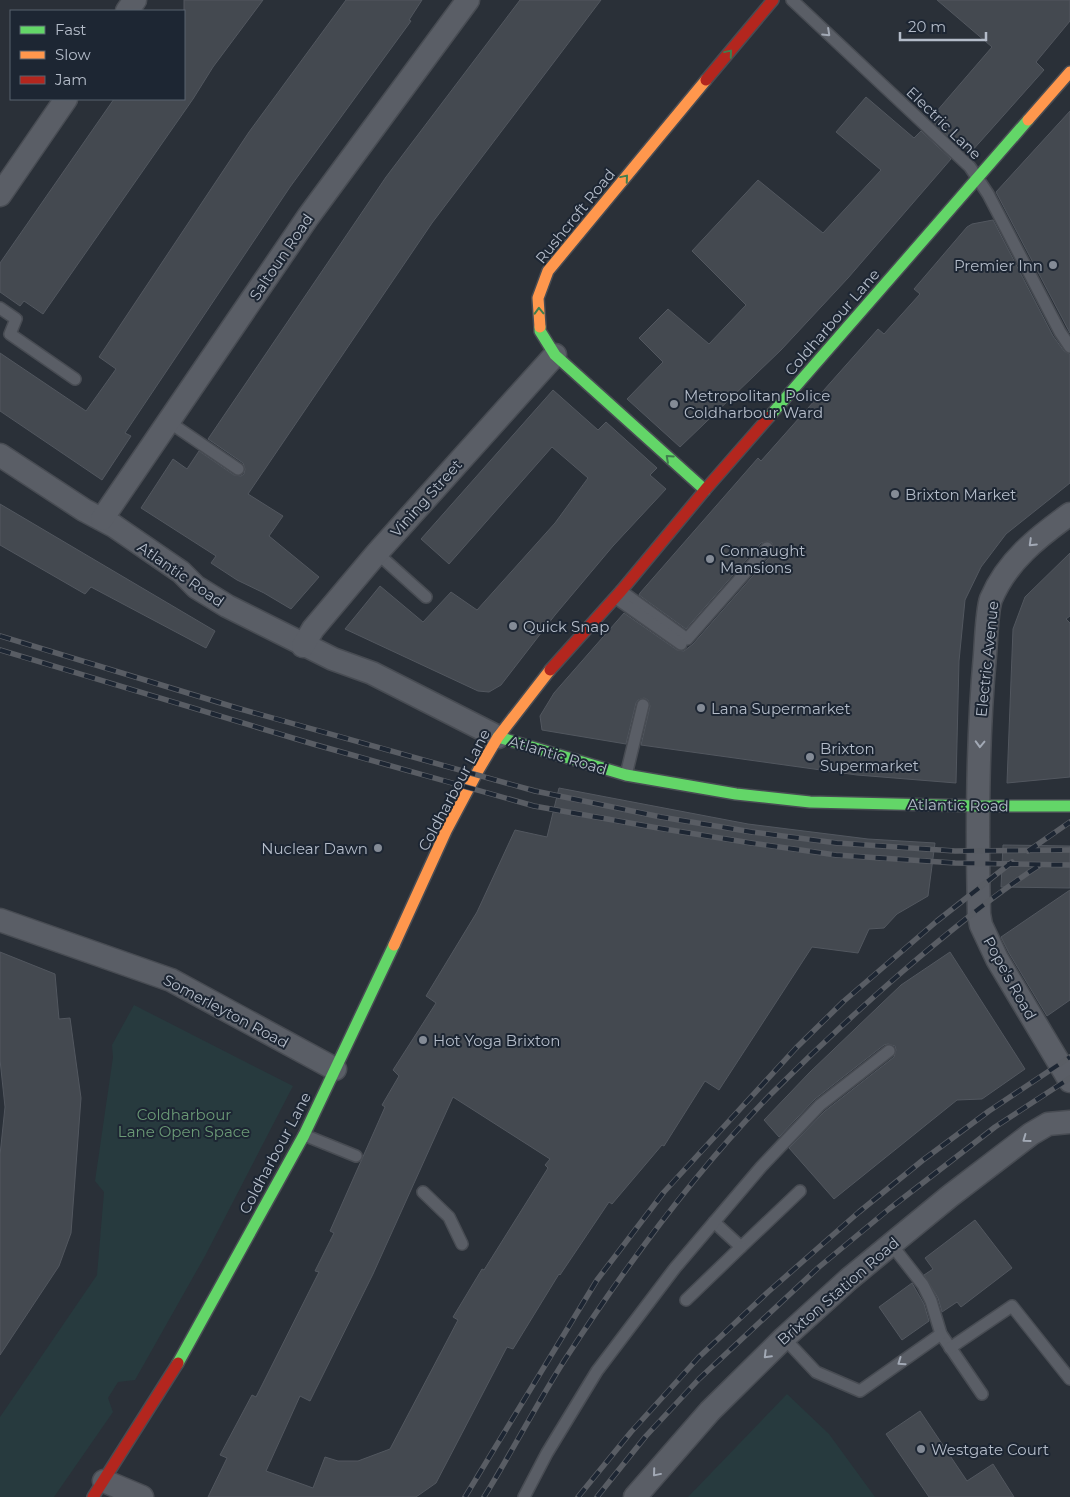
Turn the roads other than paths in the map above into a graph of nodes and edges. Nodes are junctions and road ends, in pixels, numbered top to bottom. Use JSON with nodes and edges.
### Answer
{"nodes":[{"id":1,"x":468,"y":0,"type":"edge"},
{"id":2,"x":773,"y":0,"type":"edge"},
{"id":3,"x":792,"y":0,"type":"edge"},
{"id":4,"x":1070,"y":72,"type":"edge"},
{"id":5,"x":65,"y":100,"type":"edge"},
{"id":6,"x":977,"y":178,"type":"junction"},
{"id":7,"x":0,"y":195,"type":"edge"},
{"id":8,"x":0,"y":308,"type":"edge"},
{"id":9,"x":1070,"y":347,"type":"edge"},
{"id":10,"x":555,"y":355,"type":"junction"},
{"id":11,"x":75,"y":379,"type":"dead end"},
{"id":12,"x":169,"y":422,"type":"junction"},
{"id":13,"x":0,"y":455,"type":"edge"},
{"id":14,"x":238,"y":469,"type":"dead end"},
{"id":15,"x":705,"y":490,"type":"junction"},
{"id":16,"x":1070,"y":514,"type":"edge"},
{"id":17,"x":102,"y":519,"type":"junction"},
{"id":18,"x":767,"y":548,"type":"dead end"},
{"id":19,"x":377,"y":553,"type":"junction"},
{"id":20,"x":619,"y":594,"type":"junction"},
{"id":21,"x":426,"y":597,"type":"dead end"},
{"id":22,"x":681,"y":644,"type":"dead end"},
{"id":23,"x":303,"y":646,"type":"junction"},
{"id":24,"x":643,"y":705,"type":"dead end"},
{"id":25,"x":498,"y":736,"type":"junction"},
{"id":26,"x":626,"y":775,"type":"junction"},
{"id":27,"x":977,"y":806,"type":"junction"},
{"id":28,"x":1070,"y":806,"type":"edge"},
{"id":29,"x":0,"y":920,"type":"edge"},
{"id":30,"x":888,"y":1051,"type":"dead end"},
{"id":31,"x":335,"y":1069,"type":"junction"},
{"id":32,"x":1070,"y":1081,"type":"edge"},
{"id":33,"x":1070,"y":1122,"type":"edge"},
{"id":34,"x":304,"y":1135,"type":"junction"},
{"id":35,"x":356,"y":1156,"type":"dead end"},
{"id":36,"x":800,"y":1191,"type":"dead end"},
{"id":37,"x":423,"y":1192,"type":"dead end"},
{"id":38,"x":714,"y":1222,"type":"junction"},
{"id":39,"x":462,"y":1244,"type":"dead end"},
{"id":40,"x":891,"y":1244,"type":"junction"},
{"id":41,"x":742,"y":1246,"type":"junction"},
{"id":42,"x":686,"y":1300,"type":"dead end"},
{"id":43,"x":941,"y":1334,"type":"junction"},
{"id":44,"x":784,"y":1338,"type":"junction"},
{"id":45,"x":950,"y":1348,"type":"junction"},
{"id":46,"x":1070,"y":1379,"type":"edge"},
{"id":47,"x":982,"y":1394,"type":"dead end"},
{"id":48,"x":98,"y":1489,"type":"edge"},
{"id":49,"x":142,"y":1497,"type":"edge"},
{"id":50,"x":524,"y":1497,"type":"edge"},
{"id":51,"x":635,"y":1497,"type":"edge"}],
"edges":[{"from":1,"to":12,"type":"street","name":"Saltoun Road"},
{"from":10,"to":2,"type":"main road","name":"Rushcroft Road","one_way":true},
{"from":3,"to":6,"type":"lane","name":"Electric Lane","one_way":true},
{"from":4,"to":6,"type":"main road","name":"Coldharbour Lane"},
{"from":5,"to":7,"type":"street"},
{"from":6,"to":9,"type":"lane","name":"Electric Lane"},
{"from":6,"to":15,"type":"main road","name":"Coldharbour Lane"},
{"from":8,"to":11,"type":"lane"},
{"from":15,"to":10,"type":"main road","name":"Rushcroft Road","one_way":true},
{"from":10,"to":19,"type":"street","name":"Vining Street"},
{"from":12,"to":14,"type":"lane"},
{"from":12,"to":17,"type":"street","name":"Saltoun Road"},
{"from":13,"to":17,"type":"street","name":"Atlantic Road"},
{"from":15,"to":20,"type":"main road","name":"Coldharbour Lane"},
{"from":16,"to":27,"type":"street","name":"Electric Avenue","one_way":true},
{"from":17,"to":23,"type":"street","name":"Atlantic Road"},
{"from":18,"to":20,"type":"lane"},
{"from":19,"to":21,"type":"lane"},
{"from":19,"to":23,"type":"street","name":"Vining Street"},
{"from":20,"to":22,"type":"lane"},
{"from":20,"to":25,"type":"main road","name":"Coldharbour Lane"},
{"from":23,"to":25,"type":"street","name":"Atlantic Road"},
{"from":24,"to":26,"type":"lane"},
{"from":25,"to":26,"type":"main road","name":"Atlantic Road"},
{"from":25,"to":31,"type":"main road","name":"Coldharbour Lane"},
{"from":26,"to":27,"type":"main road","name":"Atlantic Road"},
{"from":27,"to":28,"type":"main road","name":"Atlantic Road"},
{"from":27,"to":32,"type":"street","name":"Pope's Road"},
{"from":29,"to":31,"type":"street","name":"Somerleyton Road"},
{"from":30,"to":38,"type":"lane"},
{"from":31,"to":34,"type":"main road","name":"Coldharbour Lane"},
{"from":33,"to":40,"type":"street","name":"Brixton Station Road","one_way":true},
{"from":34,"to":35,"type":"lane"},
{"from":34,"to":48,"type":"main road","name":"Coldharbour Lane"},
{"from":36,"to":41,"type":"lane"},
{"from":37,"to":39,"type":"lane"},
{"from":38,"to":41,"type":"lane"},
{"from":38,"to":50,"type":"lane"},
{"from":40,"to":43,"type":"lane"},
{"from":40,"to":44,"type":"street","name":"Brixton Station Road"},
{"from":41,"to":42,"type":"lane"},
{"from":43,"to":44,"type":"lane","one_way":true},
{"from":43,"to":45,"type":"lane"},
{"from":44,"to":51,"type":"street","name":"Brixton Station Road","one_way":true},
{"from":45,"to":46,"type":"lane"},
{"from":45,"to":47,"type":"lane"},
{"from":48,"to":49,"type":"street"}]}
